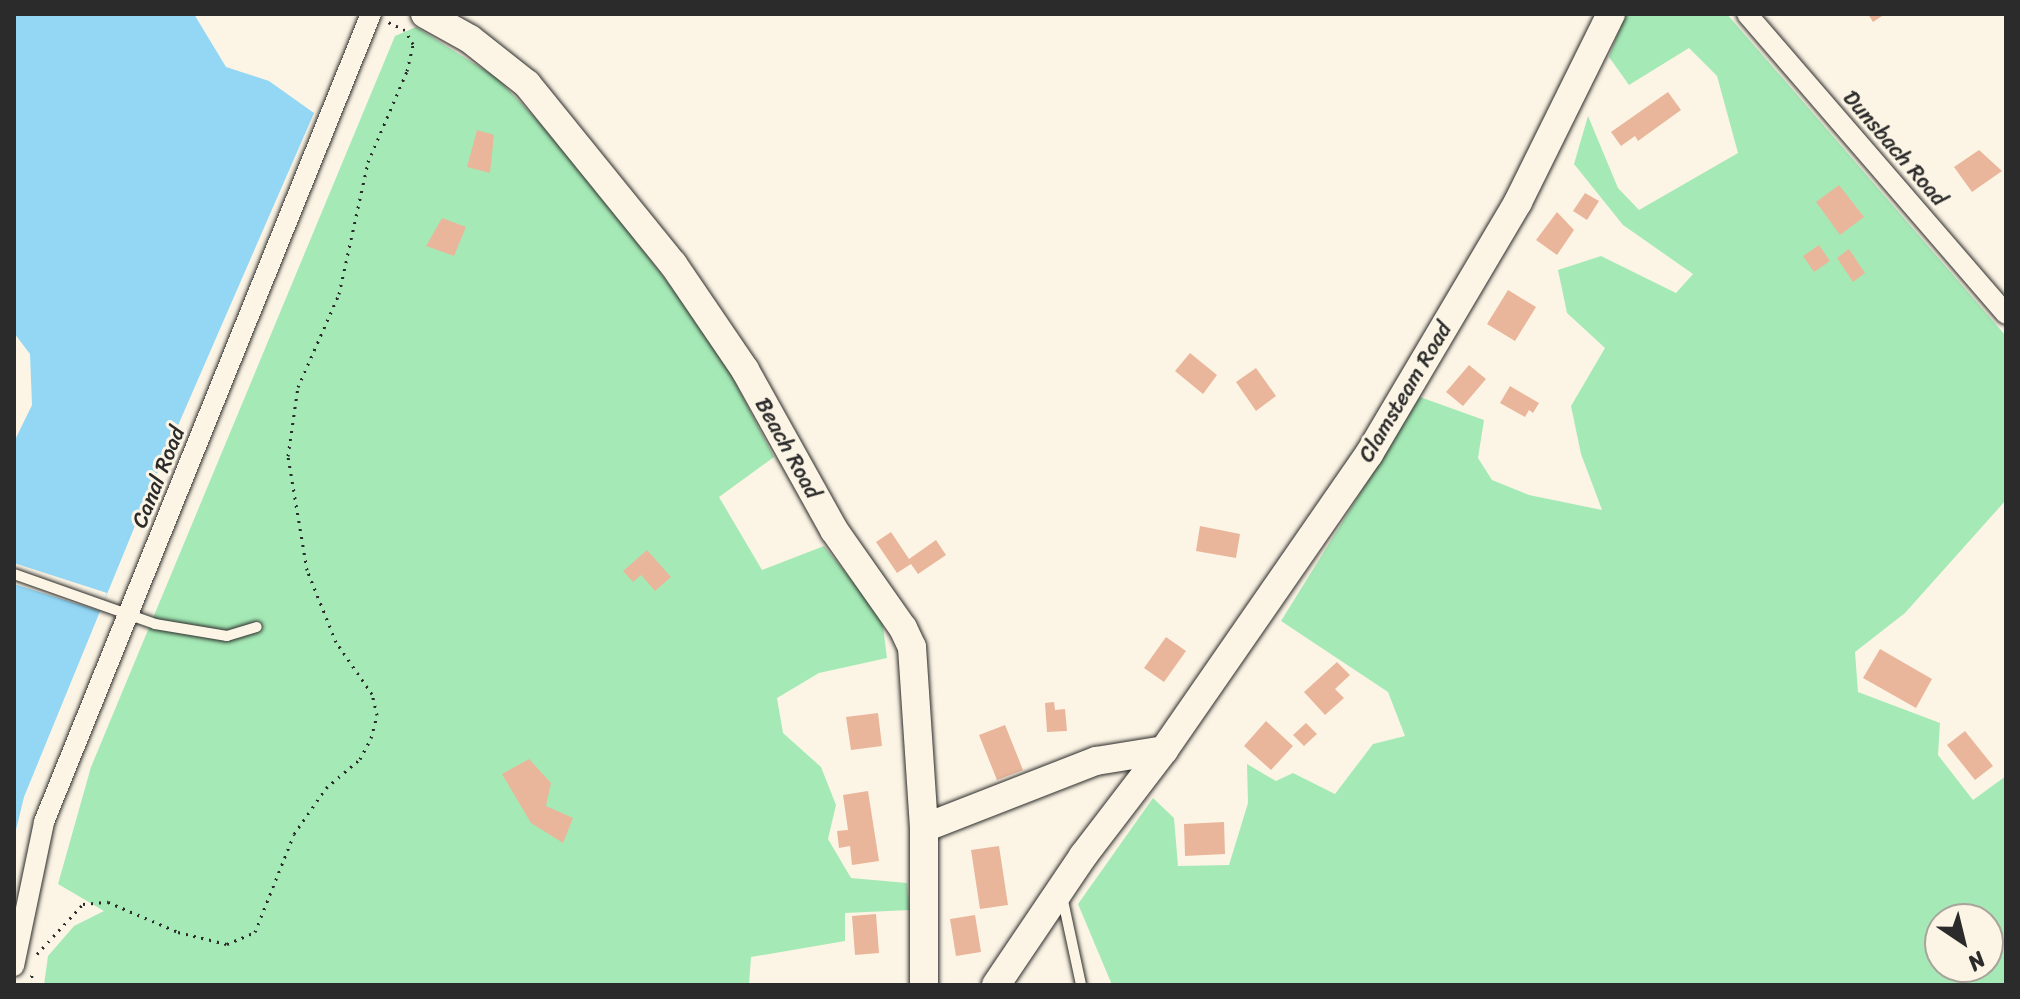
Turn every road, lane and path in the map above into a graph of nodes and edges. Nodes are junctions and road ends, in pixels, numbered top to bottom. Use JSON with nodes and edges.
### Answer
{"nodes":[{"id":1,"x":425,"y":14,"type":"edge"},
{"id":2,"x":1611,"y":14,"type":"edge"},
{"id":3,"x":1747,"y":14,"type":"edge"},
{"id":4,"x":376,"y":16,"type":"edge"},
{"id":5,"x":2006,"y":314,"type":"edge"},
{"id":6,"x":14,"y":574,"type":"edge"},
{"id":7,"x":129,"y":611,"type":"junction"},
{"id":8,"x":257,"y":627,"type":"dead end"},
{"id":9,"x":1164,"y":750,"type":"junction"},
{"id":10,"x":924,"y":828,"type":"junction"},
{"id":11,"x":1060,"y":890,"type":"junction"},
{"id":12,"x":14,"y":966,"type":"edge"},
{"id":13,"x":31,"y":985,"type":"edge"},
{"id":14,"x":924,"y":985,"type":"edge"},
{"id":15,"x":996,"y":985,"type":"edge"},
{"id":16,"x":1081,"y":985,"type":"edge"}],
"edges":[{"from":1,"to":10,"type":"street","name":"Beach Road"},
{"from":2,"to":9,"type":"street","name":"Clamsteam Road"},
{"from":3,"to":5,"type":"street","name":"Dunsbach Road"},
{"from":4,"to":7,"type":"street","name":"Canal Road"},
{"from":4,"to":13,"type":"path"},
{"from":6,"to":7,"type":"lane"},
{"from":7,"to":8,"type":"lane"},
{"from":7,"to":12,"type":"street","name":"Canal Road"},
{"from":9,"to":10,"type":"street"},
{"from":9,"to":11,"type":"street","name":"Clamsteam Road"},
{"from":10,"to":14,"type":"street","name":"Beach Road"},
{"from":11,"to":15,"type":"street","name":"Clamsteam Road"},
{"from":11,"to":16,"type":"lane"}]}
